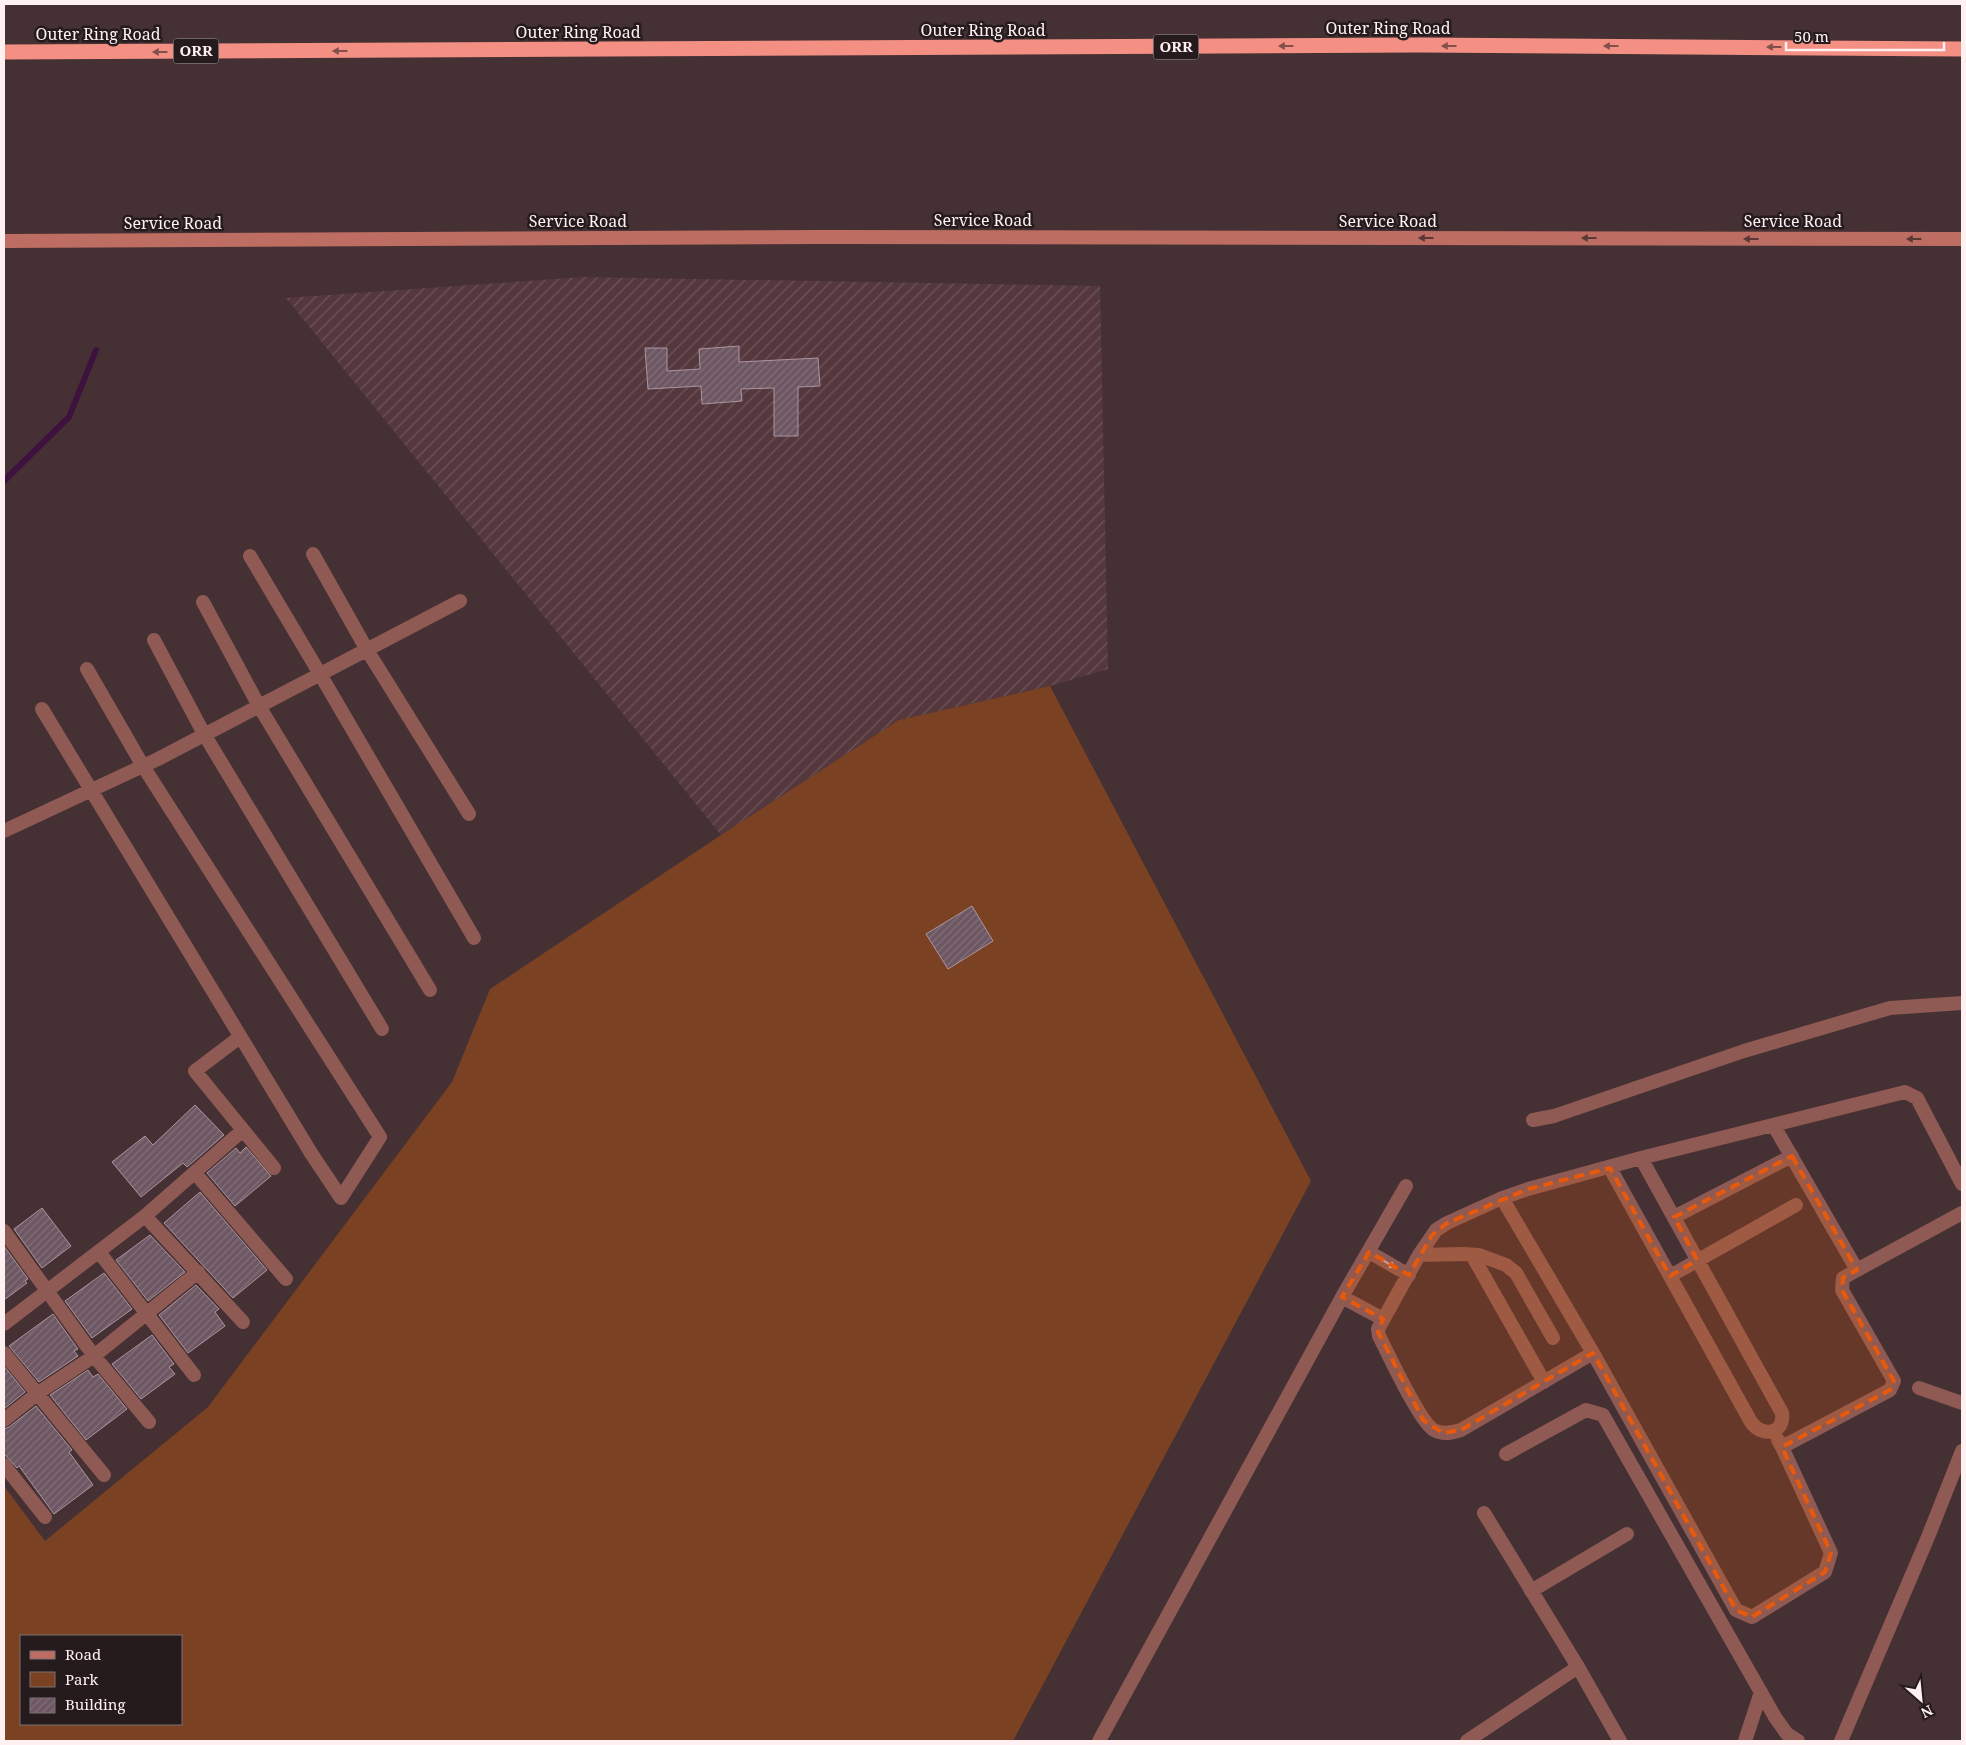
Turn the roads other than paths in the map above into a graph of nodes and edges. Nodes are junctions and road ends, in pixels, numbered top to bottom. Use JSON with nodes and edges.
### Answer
{"nodes":[{"id":1,"x":1962,"y":49,"type":"edge"},
{"id":2,"x":4,"y":52,"type":"edge"},
{"id":3,"x":1962,"y":239,"type":"edge"},
{"id":4,"x":4,"y":241,"type":"edge"},
{"id":5,"x":313,"y":554,"type":"dead end"},
{"id":6,"x":250,"y":556,"type":"dead end"},
{"id":7,"x":460,"y":600,"type":"dead end"},
{"id":8,"x":203,"y":602,"type":"dead end"},
{"id":9,"x":154,"y":640,"type":"dead end"},
{"id":10,"x":367,"y":650,"type":"junction"},
{"id":11,"x":87,"y":669,"type":"dead end"},
{"id":12,"x":320,"y":674,"type":"junction"},
{"id":13,"x":259,"y":706,"type":"junction"},
{"id":14,"x":42,"y":709,"type":"dead end"},
{"id":15,"x":204,"y":734,"type":"junction"},
{"id":16,"x":143,"y":766,"type":"junction"},
{"id":17,"x":90,"y":791,"type":"junction"},
{"id":18,"x":469,"y":814,"type":"dead end"},
{"id":19,"x":4,"y":831,"type":"edge"},
{"id":20,"x":474,"y":938,"type":"dead end"},
{"id":21,"x":430,"y":990,"type":"dead end"},
{"id":22,"x":1962,"y":1004,"type":"edge"},
{"id":23,"x":382,"y":1029,"type":"dead end"},
{"id":24,"x":240,"y":1037,"type":"junction"},
{"id":25,"x":1533,"y":1120,"type":"dead end"},
{"id":26,"x":1774,"y":1126,"type":"junction"},
{"id":27,"x":243,"y":1130,"type":"junction"},
{"id":28,"x":1792,"y":1156,"type":"junction"},
{"id":29,"x":1641,"y":1158,"type":"junction"},
{"id":30,"x":274,"y":1168,"type":"dead end"},
{"id":31,"x":1610,"y":1168,"type":"junction"},
{"id":32,"x":195,"y":1172,"type":"junction"},
{"id":33,"x":1962,"y":1184,"type":"edge"},
{"id":34,"x":1406,"y":1186,"type":"dead end"},
{"id":35,"x":1502,"y":1198,"type":"junction"},
{"id":36,"x":1796,"y":1205,"type":"dead end"},
{"id":37,"x":1962,"y":1213,"type":"edge"},
{"id":38,"x":145,"y":1216,"type":"junction"},
{"id":39,"x":1674,"y":1217,"type":"junction"},
{"id":40,"x":4,"y":1231,"type":"edge"},
{"id":41,"x":99,"y":1252,"type":"junction"},
{"id":42,"x":1369,"y":1252,"type":"junction"},
{"id":43,"x":1419,"y":1255,"type":"junction"},
{"id":44,"x":1472,"y":1255,"type":"junction"},
{"id":45,"x":1698,"y":1260,"type":"junction"},
{"id":46,"x":1857,"y":1270,"type":"junction"},
{"id":47,"x":198,"y":1272,"type":"junction"},
{"id":48,"x":1409,"y":1275,"type":"junction"},
{"id":49,"x":1670,"y":1276,"type":"junction"},
{"id":50,"x":286,"y":1279,"type":"dead end"},
{"id":51,"x":48,"y":1292,"type":"junction"},
{"id":52,"x":1342,"y":1297,"type":"junction"},
{"id":53,"x":146,"y":1314,"type":"junction"},
{"id":54,"x":1383,"y":1319,"type":"junction"},
{"id":55,"x":243,"y":1322,"type":"dead end"},
{"id":56,"x":4,"y":1324,"type":"edge"},
{"id":57,"x":1553,"y":1338,"type":"dead end"},
{"id":58,"x":4,"y":1353,"type":"edge"},
{"id":59,"x":1593,"y":1353,"type":"junction"},
{"id":60,"x":94,"y":1356,"type":"junction"},
{"id":61,"x":194,"y":1374,"type":"dead end"},
{"id":62,"x":1544,"y":1382,"type":"junction"},
{"id":63,"x":1919,"y":1388,"type":"dead end"},
{"id":64,"x":38,"y":1393,"type":"junction"},
{"id":65,"x":1962,"y":1403,"type":"edge"},
{"id":66,"x":4,"y":1420,"type":"edge"},
{"id":67,"x":149,"y":1422,"type":"dead end"},
{"id":68,"x":1773,"y":1431,"type":"junction"},
{"id":69,"x":1782,"y":1447,"type":"junction"},
{"id":70,"x":1962,"y":1451,"type":"edge"},
{"id":71,"x":1506,"y":1454,"type":"dead end"},
{"id":72,"x":4,"y":1465,"type":"edge"},
{"id":73,"x":104,"y":1475,"type":"dead end"},
{"id":74,"x":1484,"y":1513,"type":"dead end"},
{"id":75,"x":45,"y":1517,"type":"dead end"},
{"id":76,"x":1627,"y":1534,"type":"dead end"},
{"id":77,"x":1531,"y":1591,"type":"junction"},
{"id":78,"x":1578,"y":1667,"type":"junction"},
{"id":79,"x":1761,"y":1692,"type":"junction"},
{"id":80,"x":1099,"y":1741,"type":"edge"},
{"id":81,"x":1467,"y":1741,"type":"edge"},
{"id":82,"x":1620,"y":1741,"type":"edge"},
{"id":83,"x":1745,"y":1741,"type":"edge"},
{"id":84,"x":1798,"y":1741,"type":"edge"},
{"id":85,"x":1841,"y":1741,"type":"edge"}],
"edges":[{"from":1,"to":2,"type":"highway","name":"Outer Ring Road","number":"ORR","one_way":true},
{"from":3,"to":4,"type":"main road","name":"Service Road","one_way":true},
{"from":5,"to":10,"type":"street"},
{"from":6,"to":12,"type":"street"},
{"from":7,"to":10,"type":"street"},
{"from":8,"to":13,"type":"street"},
{"from":9,"to":15,"type":"street"},
{"from":10,"to":12,"type":"street"},
{"from":10,"to":18,"type":"street"},
{"from":11,"to":16,"type":"street"},
{"from":12,"to":13,"type":"street"},
{"from":12,"to":20,"type":"street"},
{"from":13,"to":15,"type":"street"},
{"from":13,"to":21,"type":"street"},
{"from":14,"to":17,"type":"street"},
{"from":15,"to":16,"type":"street"},
{"from":15,"to":23,"type":"street"},
{"from":16,"to":17,"type":"street"},
{"from":16,"to":24,"type":"street"},
{"from":17,"to":19,"type":"street"},
{"from":17,"to":24,"type":"street"},
{"from":22,"to":25,"type":"street"},
{"from":24,"to":27,"type":"street"},
{"from":26,"to":28,"type":"street"},
{"from":26,"to":29,"type":"street"},
{"from":26,"to":33,"type":"street"},
{"from":27,"to":30,"type":"street"},
{"from":27,"to":32,"type":"street"},
{"from":28,"to":39,"type":"street"},
{"from":28,"to":46,"type":"street"},
{"from":29,"to":31,"type":"street"},
{"from":29,"to":39,"type":"street"},
{"from":31,"to":35,"type":"street"},
{"from":31,"to":49,"type":"street"},
{"from":32,"to":38,"type":"street"},
{"from":32,"to":50,"type":"street"},
{"from":34,"to":42,"type":"street"},
{"from":35,"to":43,"type":"street"},
{"from":35,"to":59,"type":"street"},
{"from":36,"to":45,"type":"street"},
{"from":37,"to":46,"type":"street"},
{"from":38,"to":41,"type":"street"},
{"from":38,"to":47,"type":"street"},
{"from":39,"to":45,"type":"street"},
{"from":40,"to":51,"type":"street"},
{"from":41,"to":51,"type":"street"},
{"from":41,"to":53,"type":"street"},
{"from":42,"to":48,"type":"street","one_way":true},
{"from":42,"to":52,"type":"street"},
{"from":43,"to":44,"type":"street"},
{"from":43,"to":48,"type":"street"},
{"from":44,"to":57,"type":"street"},
{"from":44,"to":62,"type":"street"},
{"from":45,"to":49,"type":"street"},
{"from":45,"to":68,"type":"street"},
{"from":46,"to":69,"type":"street"},
{"from":47,"to":53,"type":"street"},
{"from":47,"to":55,"type":"street"},
{"from":48,"to":54,"type":"street"},
{"from":49,"to":68,"type":"street"},
{"from":51,"to":56,"type":"street"},
{"from":51,"to":60,"type":"street"},
{"from":52,"to":54,"type":"street"},
{"from":52,"to":80,"type":"street"},
{"from":53,"to":60,"type":"street"},
{"from":53,"to":61,"type":"street"},
{"from":54,"to":62,"type":"street"},
{"from":58,"to":64,"type":"street"},
{"from":59,"to":62,"type":"street"},
{"from":59,"to":69,"type":"street"},
{"from":60,"to":64,"type":"street"},
{"from":60,"to":67,"type":"street"},
{"from":63,"to":65,"type":"street"},
{"from":64,"to":66,"type":"street"},
{"from":64,"to":73,"type":"street"},
{"from":68,"to":69,"type":"street"},
{"from":70,"to":85,"type":"street"},
{"from":71,"to":79,"type":"street"},
{"from":72,"to":75,"type":"street"},
{"from":74,"to":77,"type":"street"},
{"from":76,"to":77,"type":"street"},
{"from":77,"to":78,"type":"street"},
{"from":78,"to":81,"type":"street"},
{"from":78,"to":82,"type":"street"},
{"from":79,"to":83,"type":"street"},
{"from":79,"to":84,"type":"street"}]}
